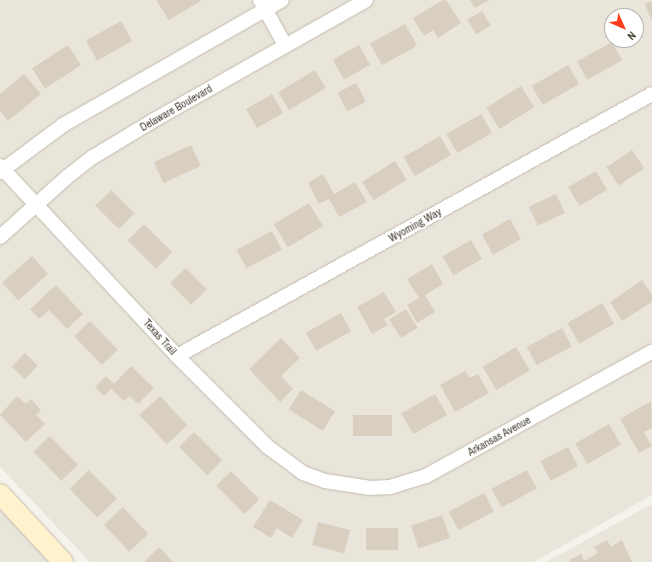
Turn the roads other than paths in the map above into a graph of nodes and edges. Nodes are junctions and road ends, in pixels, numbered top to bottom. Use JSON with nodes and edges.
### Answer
{"nodes":[{"id":1,"x":282,"y":0,"type":"edge"},
{"id":2,"x":366,"y":0,"type":"edge"},
{"id":3,"x":263,"y":5,"type":"edge"},
{"id":4,"x":285,"y":45,"type":"junction"},
{"id":5,"x":652,"y":94,"type":"edge"},
{"id":6,"x":1,"y":170,"type":"edge"},
{"id":7,"x":36,"y":204,"type":"junction"},
{"id":8,"x":0,"y":237,"type":"edge"},
{"id":9,"x":652,"y":352,"type":"edge"},
{"id":10,"x":177,"y":356,"type":"junction"},
{"id":11,"x":338,"y":484,"type":"joint"},
{"id":12,"x":0,"y":494,"type":"edge"},
{"id":13,"x":63,"y":562,"type":"edge"}],
"edges":[{"from":1,"to":3,"type":"street"},
{"from":2,"to":4,"type":"street","name":"Delaware Boulevard"},
{"from":3,"to":4,"type":"street"},
{"from":3,"to":6,"type":"street"},
{"from":4,"to":7,"type":"street","name":"Delaware Boulevard"},
{"from":5,"to":10,"type":"street","name":"Wyoming Way"},
{"from":6,"to":7,"type":"street","name":"Texas Trail"},
{"from":7,"to":8,"type":"street","name":"Delaware Boulevard"},
{"from":7,"to":10,"type":"street","name":"Texas Trail"},
{"from":9,"to":11,"type":"street","name":"Arkansas Avenue"},
{"from":10,"to":11,"type":"street","name":"Texas Trail"},
{"from":12,"to":13,"type":"street"}]}
